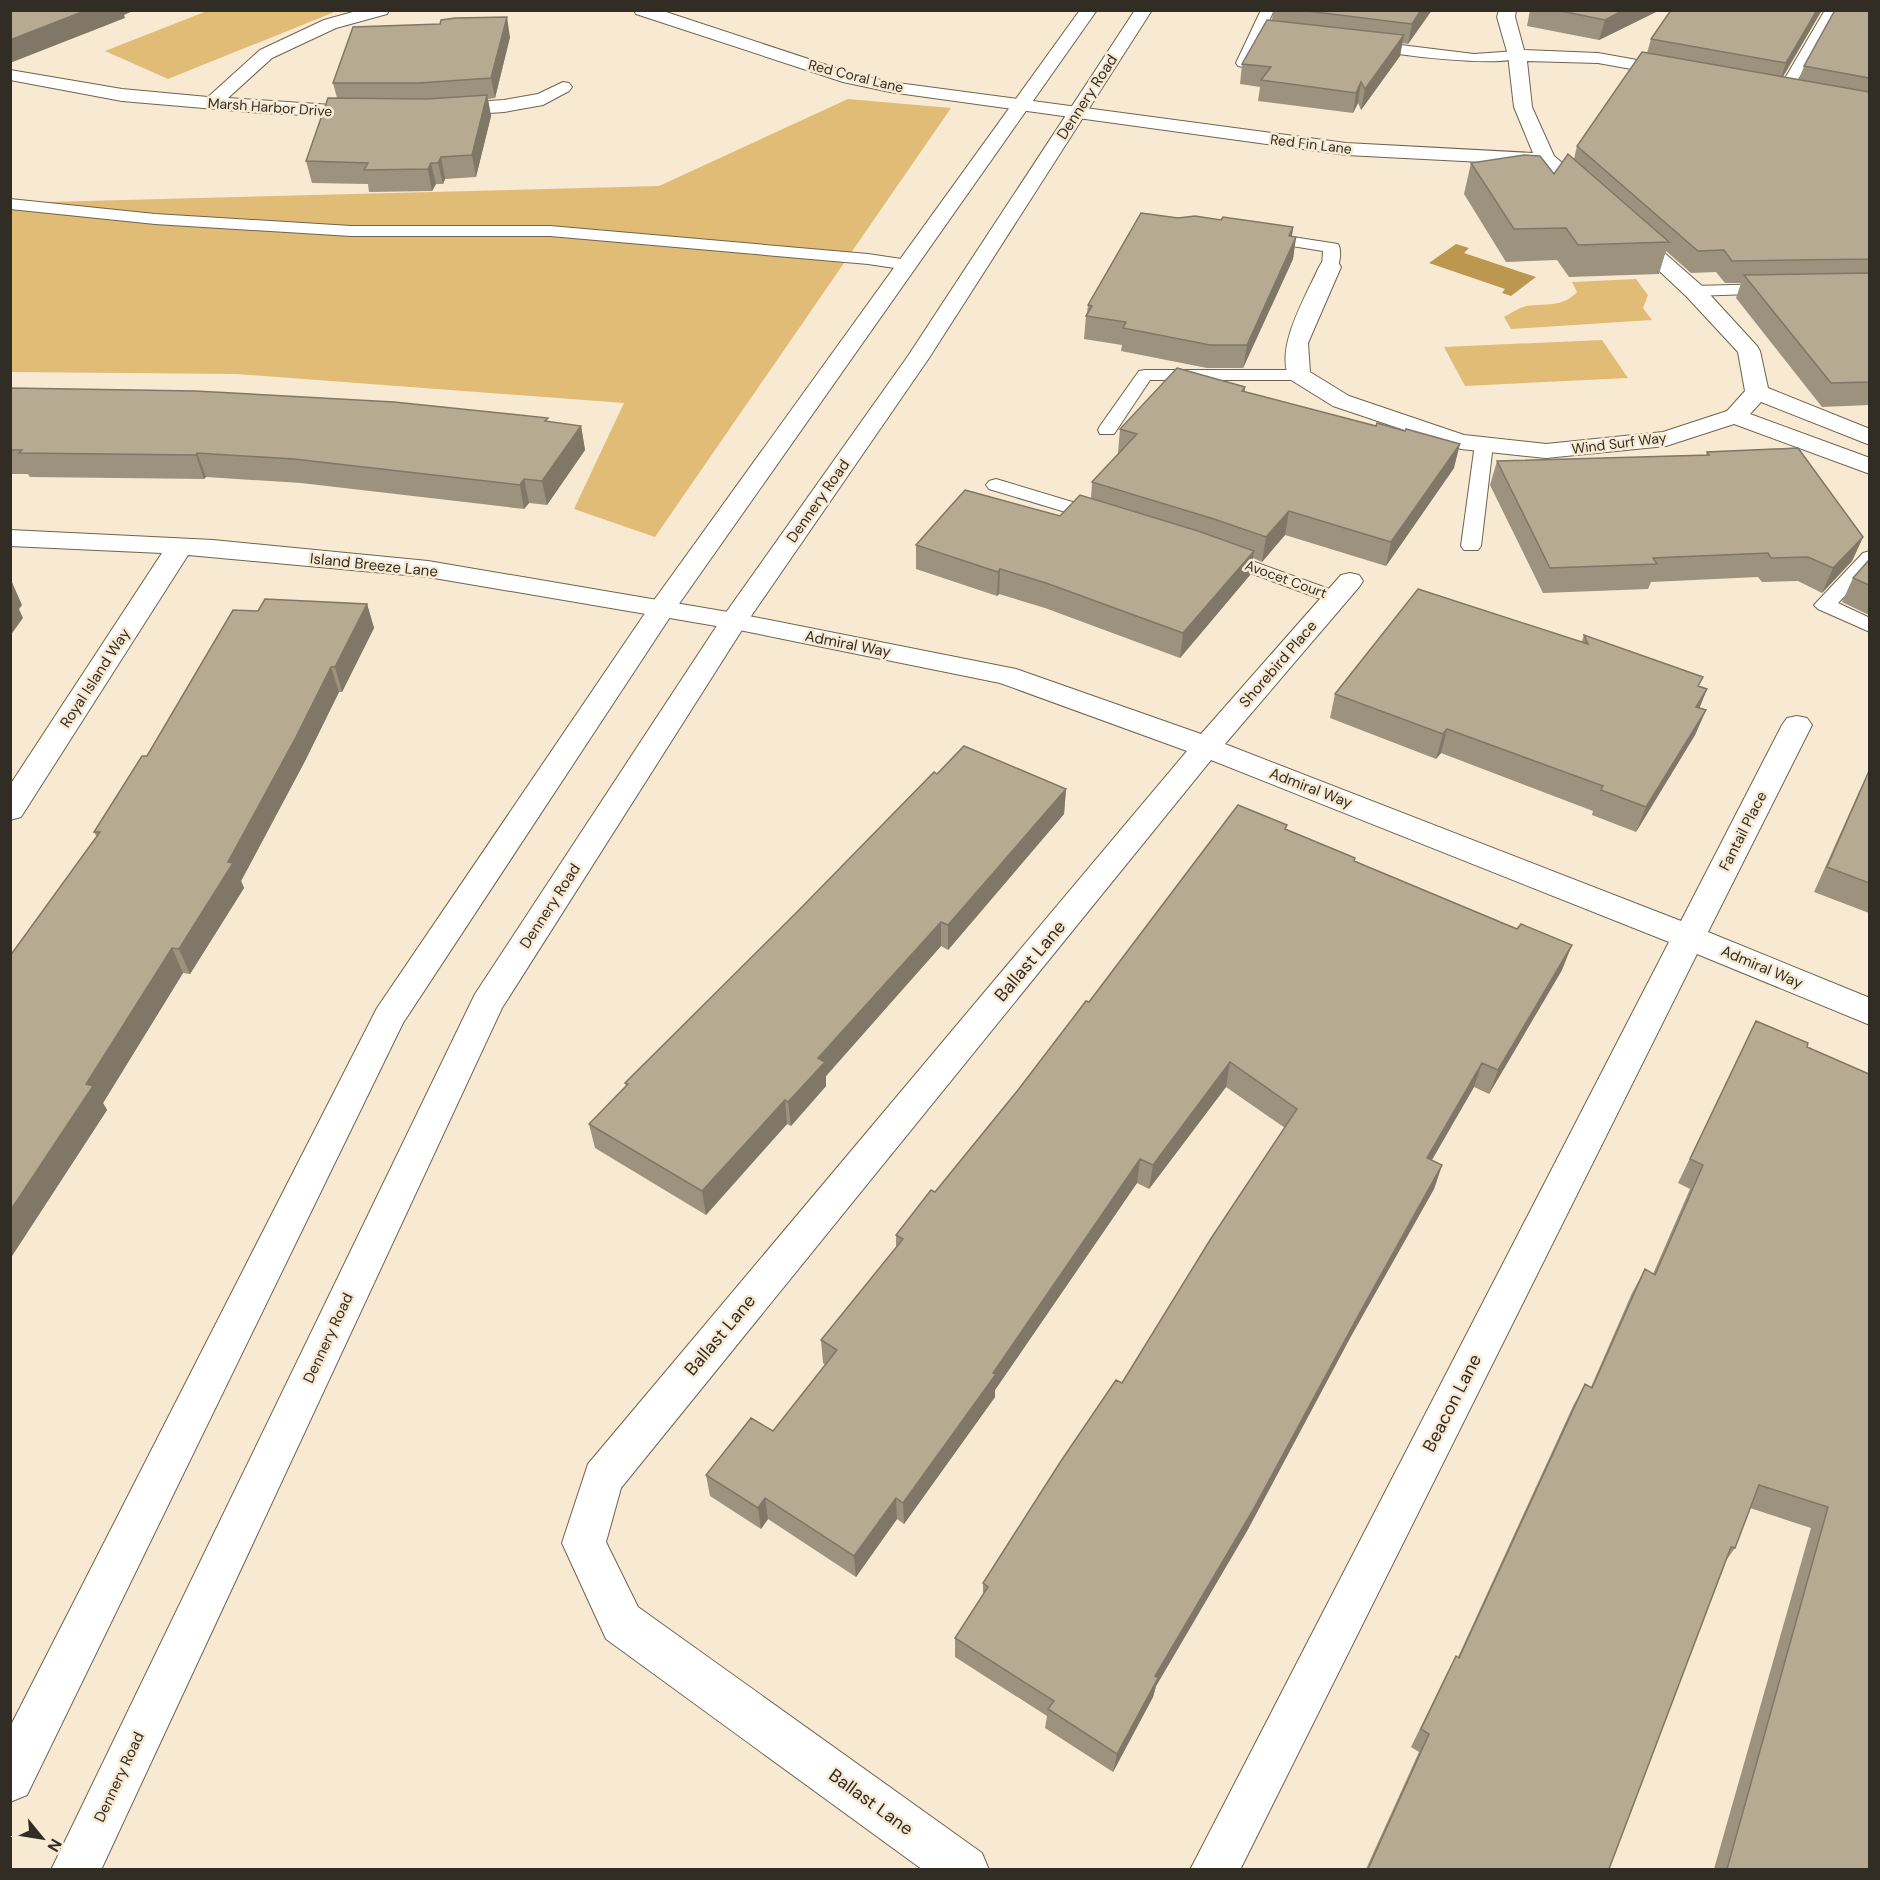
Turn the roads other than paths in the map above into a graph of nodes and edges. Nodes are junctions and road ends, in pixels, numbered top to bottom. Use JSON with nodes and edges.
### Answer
{"nodes":[{"id":1,"x":381,"y":10,"type":"edge"},
{"id":2,"x":642,"y":10,"type":"edge"},
{"id":3,"x":1089,"y":10,"type":"edge"},
{"id":4,"x":1144,"y":10,"type":"edge"},
{"id":5,"x":1268,"y":10,"type":"edge"},
{"id":6,"x":1508,"y":10,"type":"edge"},
{"id":7,"x":1832,"y":10,"type":"edge"},
{"id":8,"x":1349,"y":43,"type":"edge"},
{"id":9,"x":1517,"y":55,"type":"junction"},
{"id":10,"x":1243,"y":63,"type":"edge"},
{"id":11,"x":10,"y":75,"type":"edge"},
{"id":12,"x":1691,"y":75,"type":"edge"},
{"id":13,"x":563,"y":87,"type":"dead end"},
{"id":14,"x":1761,"y":88,"type":"edge"},
{"id":15,"x":1784,"y":93,"type":"junction"},
{"id":16,"x":1805,"y":96,"type":"edge"},
{"id":17,"x":212,"y":103,"type":"junction"},
{"id":18,"x":1021,"y":107,"type":"junction"},
{"id":19,"x":389,"y":112,"type":"edge"},
{"id":20,"x":423,"y":112,"type":"edge"},
{"id":21,"x":1077,"y":112,"type":"junction"},
{"id":22,"x":1546,"y":159,"type":"junction"},
{"id":23,"x":10,"y":204,"type":"edge"},
{"id":24,"x":1242,"y":234,"type":"edge"},
{"id":25,"x":908,"y":265,"type":"junction"},
{"id":26,"x":1330,"y":267,"type":"joint"},
{"id":27,"x":1788,"y":289,"type":"edge"},
{"id":28,"x":1694,"y":291,"type":"junction"},
{"id":29,"x":1299,"y":375,"type":"junction"},
{"id":30,"x":1757,"y":392,"type":"junction"},
{"id":31,"x":1735,"y":416,"type":"junction"},
{"id":32,"x":1107,"y":430,"type":"dead end"},
{"id":33,"x":1869,"y":438,"type":"edge"},
{"id":34,"x":1484,"y":444,"type":"junction"},
{"id":35,"x":1869,"y":466,"type":"edge"},
{"id":36,"x":996,"y":485,"type":"dead end"},
{"id":37,"x":1117,"y":522,"type":"edge"},
{"id":38,"x":10,"y":538,"type":"edge"},
{"id":39,"x":180,"y":546,"type":"junction"},
{"id":40,"x":1471,"y":546,"type":"dead end"},
{"id":41,"x":1203,"y":549,"type":"edge"},
{"id":42,"x":1869,"y":557,"type":"edge"},
{"id":43,"x":1343,"y":589,"type":"joint"},
{"id":44,"x":662,"y":609,"type":"junction"},
{"id":45,"x":734,"y":621,"type":"junction"},
{"id":46,"x":1869,"y":626,"type":"edge"},
{"id":47,"x":1797,"y":725,"type":"dead end"},
{"id":48,"x":1206,"y":747,"type":"junction"},
{"id":49,"x":10,"y":810,"type":"edge"},
{"id":50,"x":1689,"y":937,"type":"junction"},
{"id":51,"x":1869,"y":1012,"type":"edge"},
{"id":52,"x":10,"y":1778,"type":"edge"},
{"id":53,"x":75,"y":1869,"type":"edge"},
{"id":54,"x":965,"y":1869,"type":"edge"},
{"id":55,"x":1214,"y":1869,"type":"edge"}],
"edges":[{"from":1,"to":17,"type":"street"},
{"from":2,"to":18,"type":"street","name":"Red Coral Lane"},
{"from":3,"to":18,"type":"street"},
{"from":4,"to":21,"type":"street","name":"Dennery Road"},
{"from":5,"to":10,"type":"lane"},
{"from":6,"to":9,"type":"street"},
{"from":7,"to":15,"type":"lane"},
{"from":8,"to":9,"type":"lane"},
{"from":9,"to":12,"type":"street"},
{"from":9,"to":22,"type":"street"},
{"from":11,"to":17,"type":"street","name":"Marsh Harbor Drive"},
{"from":13,"to":20,"type":"street"},
{"from":14,"to":15,"type":"street"},
{"from":15,"to":16,"type":"street"},
{"from":17,"to":19,"type":"street","name":"Marsh Harbor Drive"},
{"from":18,"to":21,"type":"street","name":"Red Coral Lane"},
{"from":18,"to":25,"type":"street"},
{"from":21,"to":22,"type":"street","name":"Red Fin Lane"},
{"from":21,"to":45,"type":"street","name":"Dennery Road"},
{"from":22,"to":28,"type":"street"},
{"from":23,"to":25,"type":"lane"},
{"from":24,"to":26,"type":"lane"},
{"from":25,"to":44,"type":"street"},
{"from":26,"to":29,"type":"street"},
{"from":27,"to":28,"type":"lane"},
{"from":28,"to":30,"type":"street"},
{"from":29,"to":32,"type":"lane"},
{"from":29,"to":34,"type":"street","name":"Wind Surf Way"},
{"from":30,"to":31,"type":"street","name":"Wind Surf Way"},
{"from":30,"to":33,"type":"street"},
{"from":31,"to":34,"type":"street","name":"Wind Surf Way"},
{"from":31,"to":35,"type":"street"},
{"from":34,"to":40,"type":"lane"},
{"from":36,"to":37,"type":"lane"},
{"from":38,"to":39,"type":"street","name":"Island Breeze Lane"},
{"from":39,"to":44,"type":"street","name":"Island Breeze Lane"},
{"from":39,"to":49,"type":"street","name":"Royal Island Way"},
{"from":41,"to":43,"type":"lane","name":"Avocet Court"},
{"from":42,"to":46,"type":"lane"},
{"from":43,"to":48,"type":"street","name":"Shorebird Place"},
{"from":44,"to":45,"type":"street","name":"Island Breeze Lane"},
{"from":44,"to":52,"type":"street"},
{"from":45,"to":48,"type":"street","name":"Admiral Way"},
{"from":45,"to":53,"type":"street","name":"Dennery Road"},
{"from":47,"to":50,"type":"street","name":"Fantail Place"},
{"from":48,"to":50,"type":"street","name":"Admiral Way"},
{"from":48,"to":54,"type":"street","name":"Ballast Lane"},
{"from":50,"to":51,"type":"street","name":"Admiral Way"},
{"from":50,"to":55,"type":"street","name":"Beacon Lane"}]}
